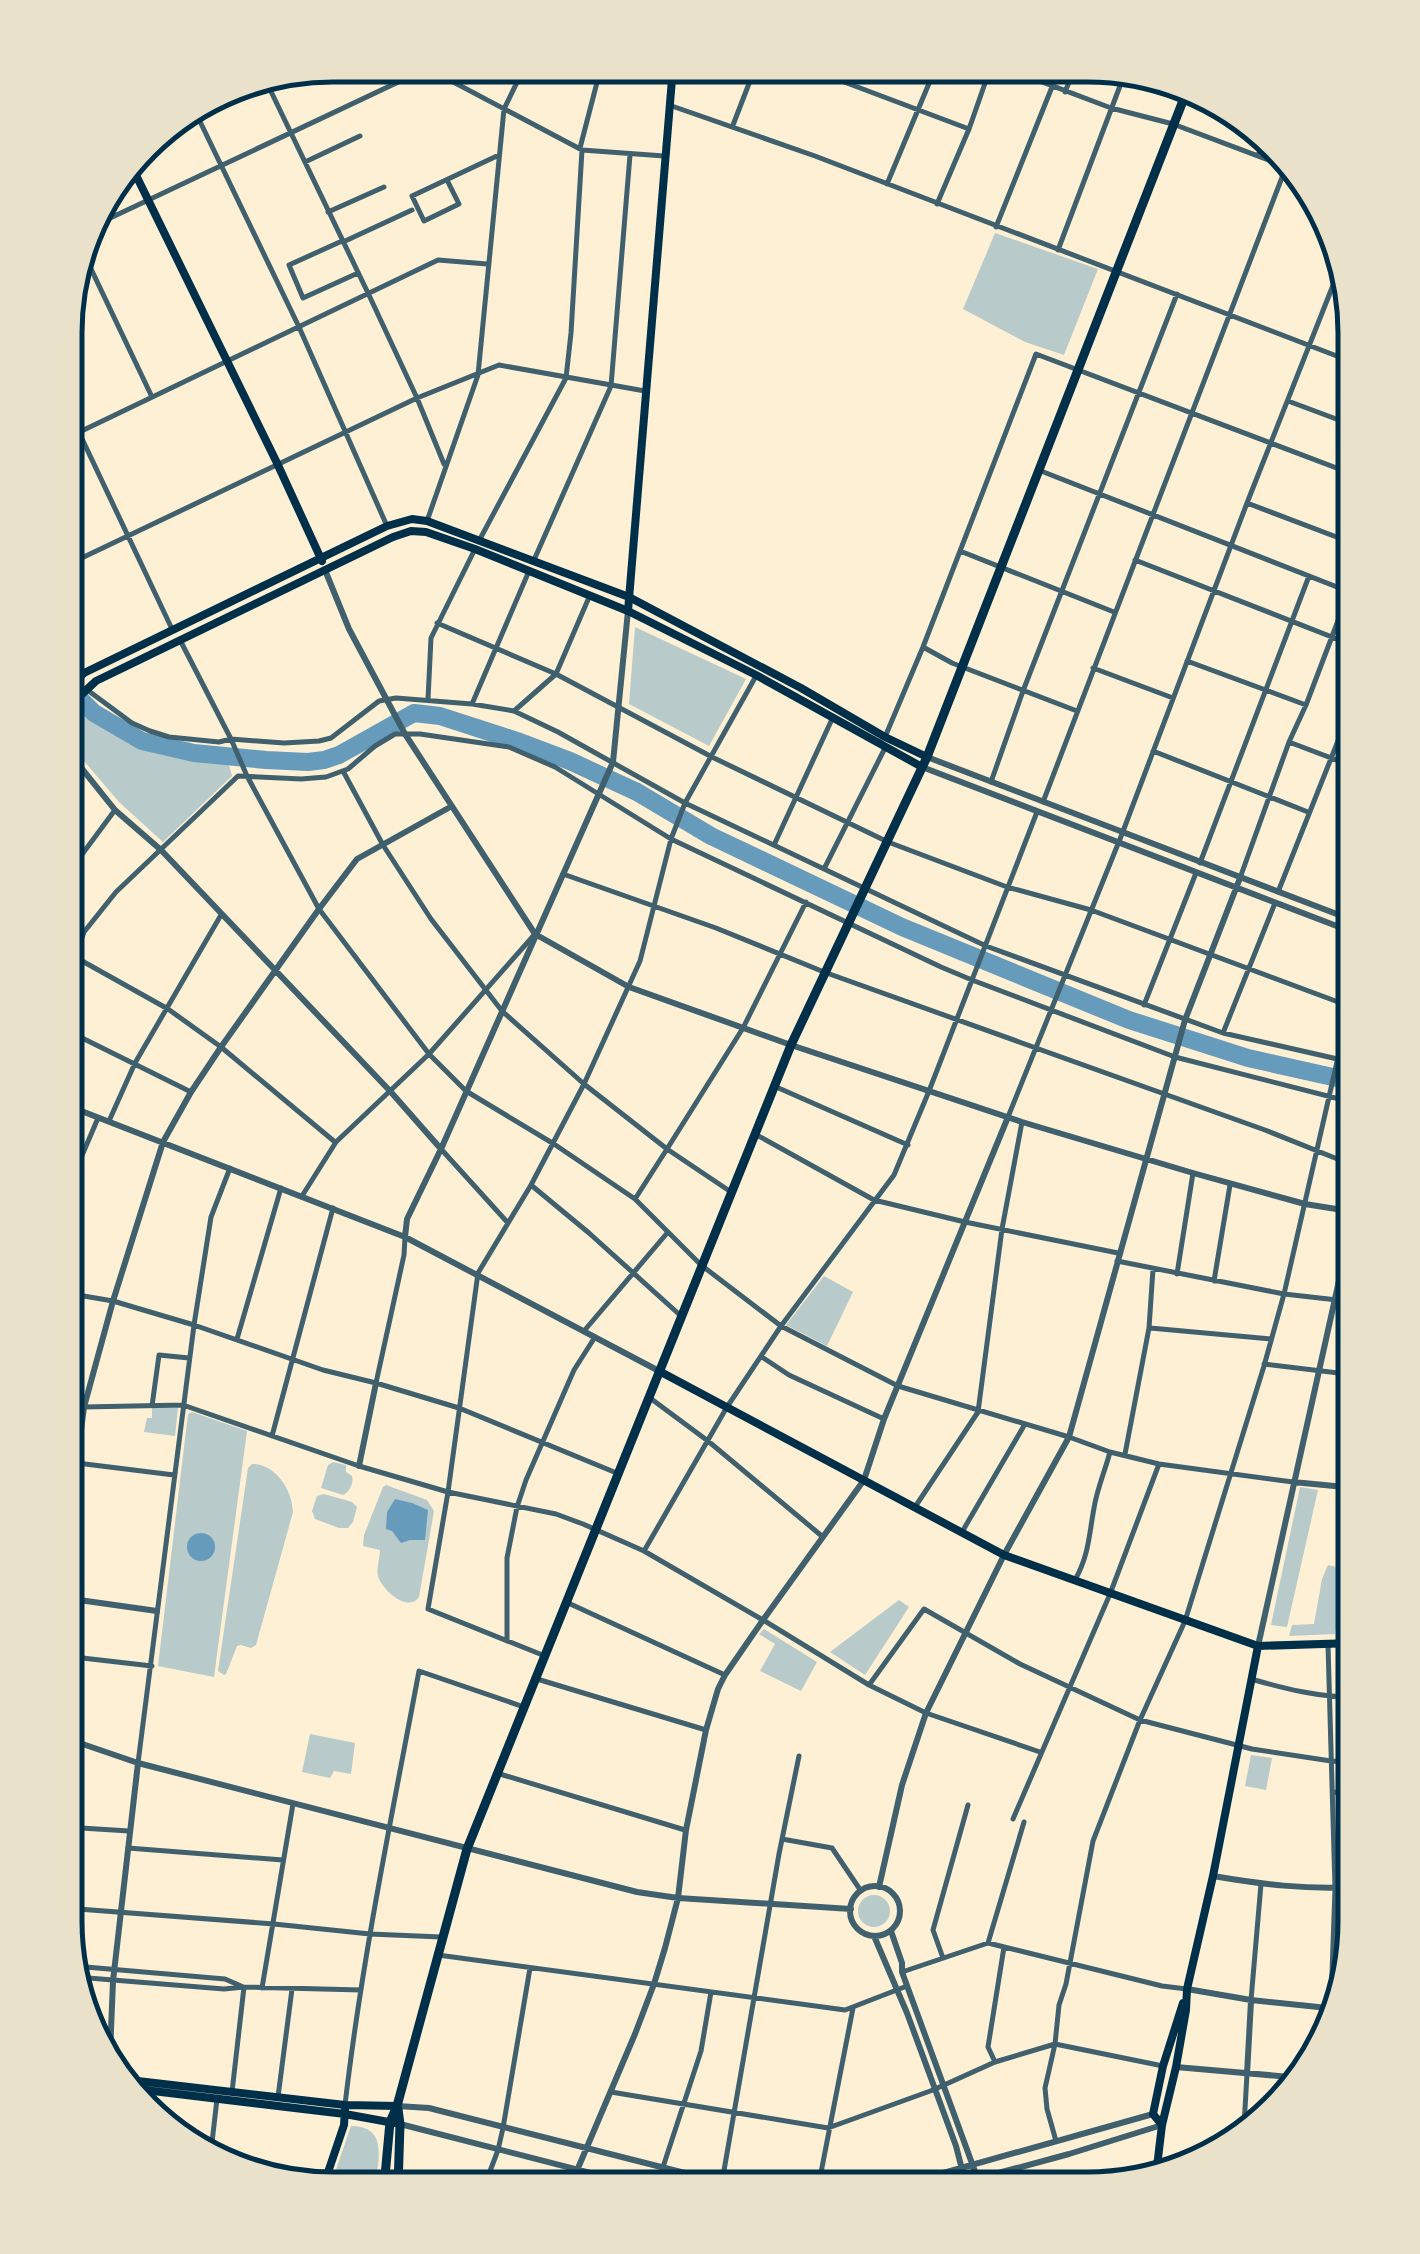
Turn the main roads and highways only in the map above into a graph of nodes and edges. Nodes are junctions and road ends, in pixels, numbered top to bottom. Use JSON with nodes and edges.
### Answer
{"nodes":[{"id":1,"x":672,"y":82,"type":"edge"},
{"id":2,"x":1183,"y":102,"type":"edge"},
{"id":3,"x":137,"y":178,"type":"edge"},
{"id":4,"x":321,"y":559,"type":"junction"},
{"id":5,"x":325,"y":570,"type":"junction"},
{"id":6,"x":629,"y":596,"type":"junction"},
{"id":7,"x":628,"y":611,"type":"junction"},
{"id":8,"x":82,"y":675,"type":"edge"},
{"id":9,"x":82,"y":693,"type":"edge"},
{"id":10,"x":925,"y":762,"type":"junction"},
{"id":11,"x":659,"y":1371,"type":"junction"},
{"id":12,"x":1337,"y":1643,"type":"edge"},
{"id":13,"x":1258,"y":1646,"type":"junction"},
{"id":14,"x":1185,"y":2000,"type":"junction"},
{"id":15,"x":142,"y":2082,"type":"edge"},
{"id":16,"x":149,"y":2090,"type":"edge"},
{"id":17,"x":217,"y":2094,"type":"junction"},
{"id":18,"x":397,"y":2106,"type":"junction"},
{"id":19,"x":345,"y":2109,"type":"junction"},
{"id":20,"x":395,"y":2123,"type":"junction"},
{"id":21,"x":1162,"y":2126,"type":"junction"},
{"id":22,"x":1158,"y":2161,"type":"edge"},
{"id":23,"x":328,"y":2171,"type":"edge"},
{"id":24,"x":386,"y":2172,"type":"edge"},
{"id":25,"x":397,"y":2172,"type":"edge"}],
"edges":[{"from":1,"to":6,"type":"main road"},
{"from":2,"to":10,"type":"highway"},
{"from":3,"to":4,"type":"main road"},
{"from":4,"to":5,"type":"main road"},
{"from":4,"to":6,"type":"main road"},
{"from":4,"to":8,"type":"main road"},
{"from":5,"to":7,"type":"main road"},
{"from":5,"to":9,"type":"main road"},
{"from":6,"to":7,"type":"main road"},
{"from":6,"to":10,"type":"main road"},
{"from":7,"to":10,"type":"main road"},
{"from":10,"to":11,"type":"highway"},
{"from":11,"to":13,"type":"main road"},
{"from":11,"to":18,"type":"highway"},
{"from":12,"to":13,"type":"main road"},
{"from":13,"to":14,"type":"main road"},
{"from":14,"to":21,"type":"main road"},
{"from":14,"to":21,"type":"main road"},
{"from":15,"to":17,"type":"main road"},
{"from":16,"to":17,"type":"main road"},
{"from":17,"to":19,"type":"main road"},
{"from":17,"to":19,"type":"main road"},
{"from":18,"to":19,"type":"main road"},
{"from":18,"to":20,"type":"highway"},
{"from":19,"to":20,"type":"main road"},
{"from":19,"to":23,"type":"main road"},
{"from":20,"to":24,"type":"highway"},
{"from":20,"to":25,"type":"highway"},
{"from":21,"to":22,"type":"main road"}]}
